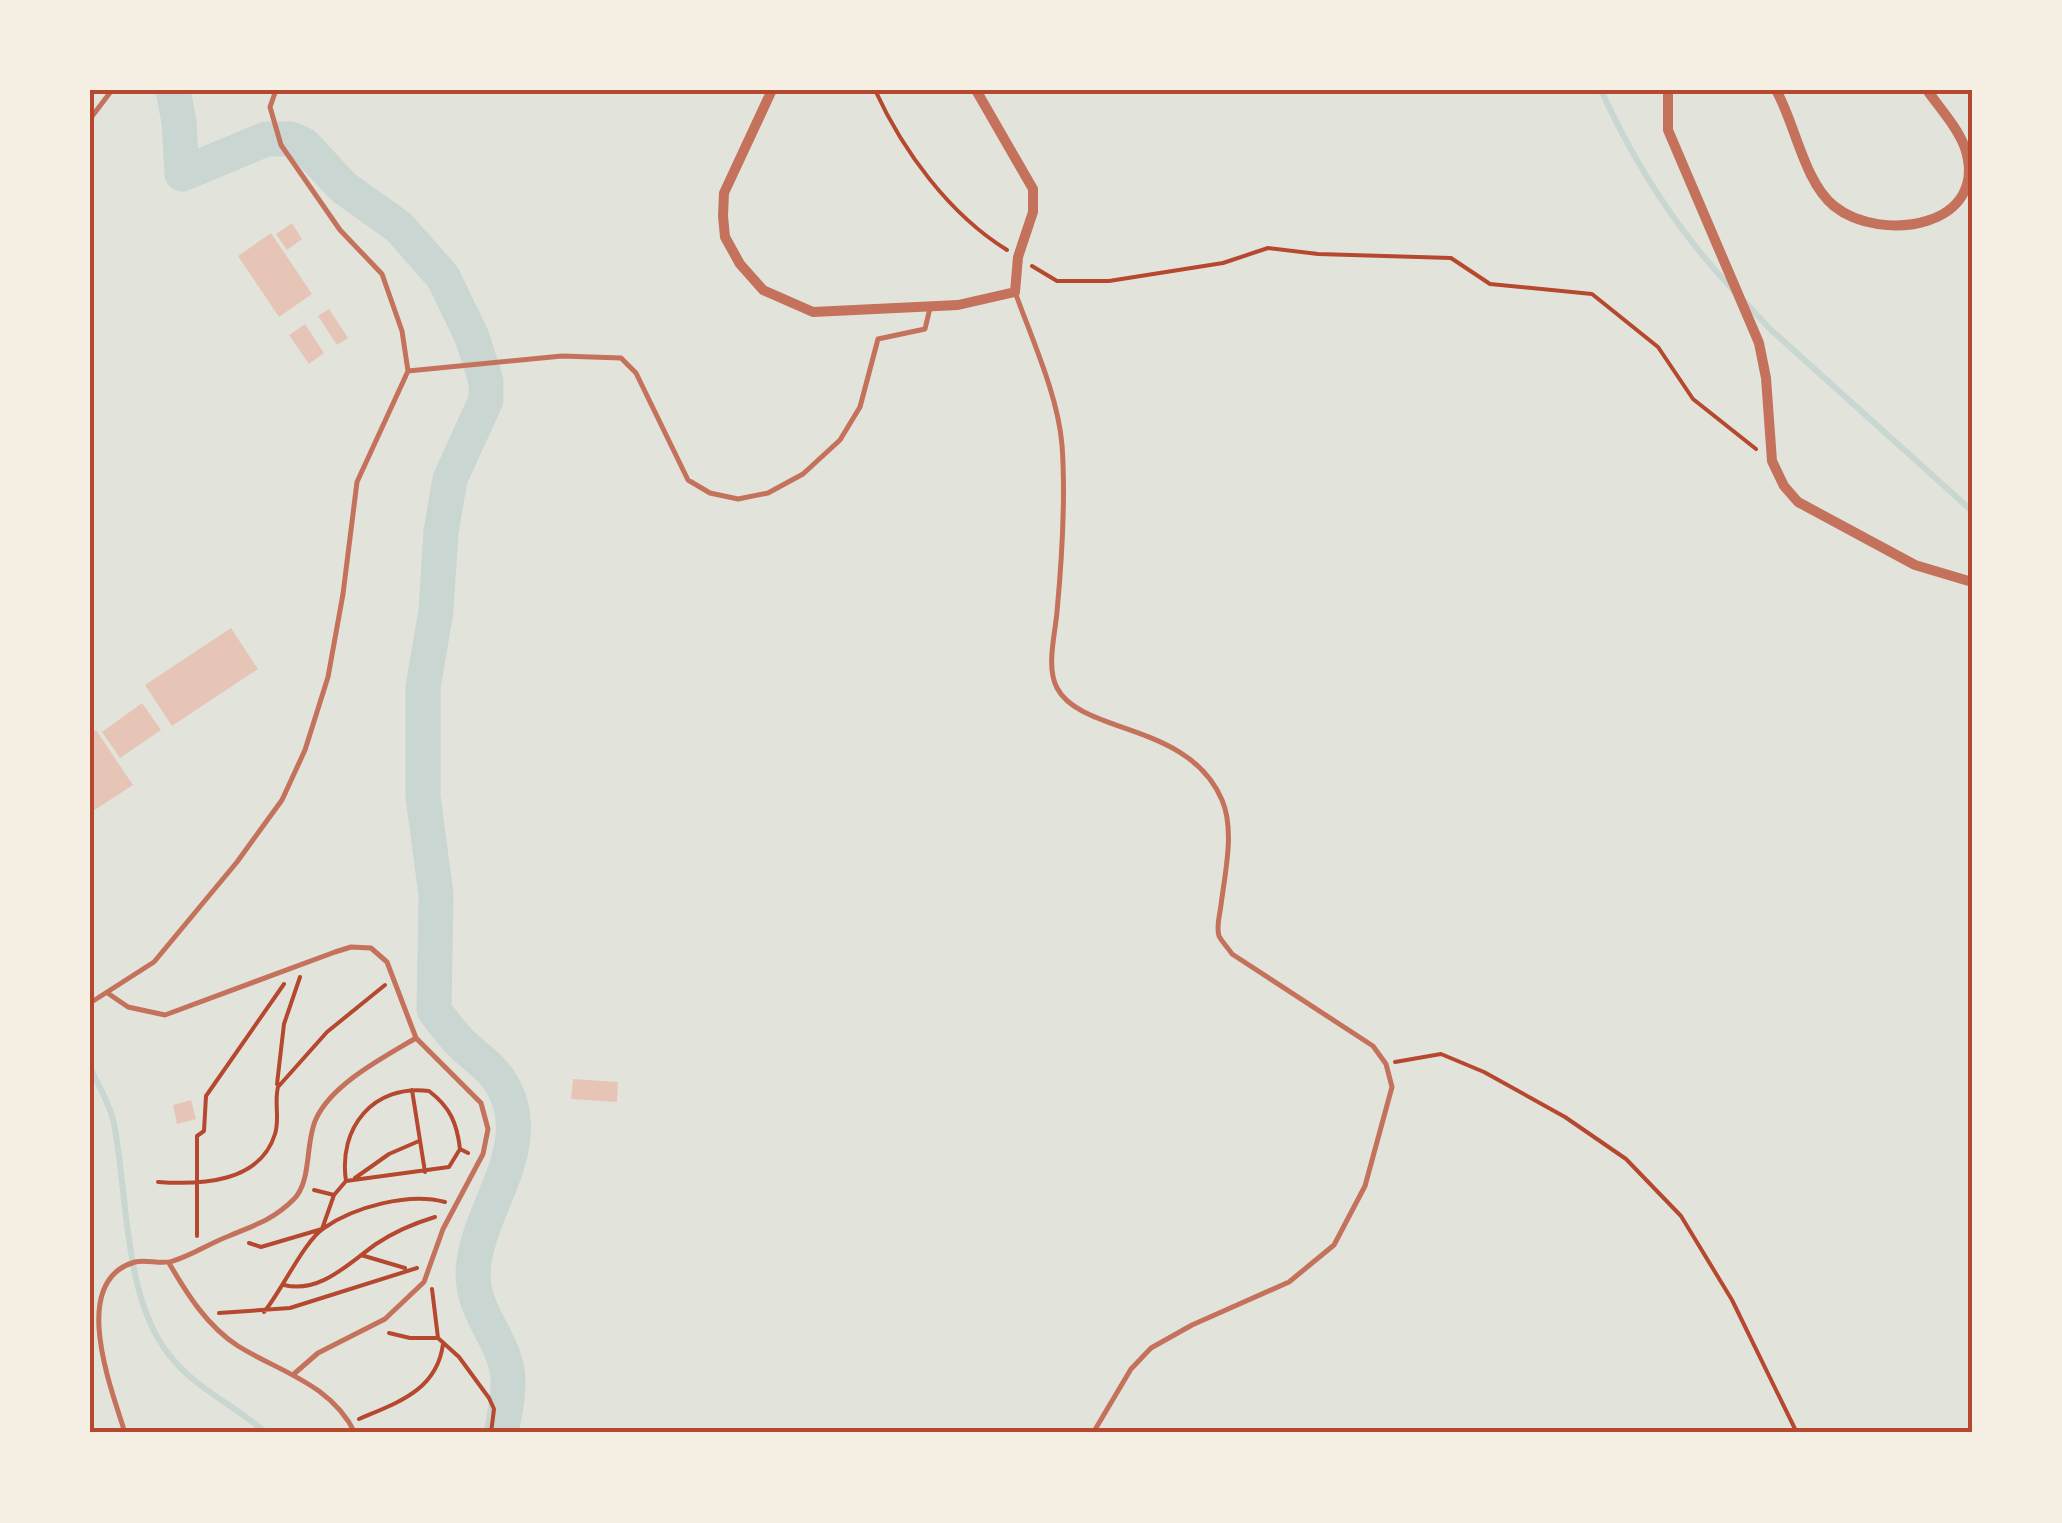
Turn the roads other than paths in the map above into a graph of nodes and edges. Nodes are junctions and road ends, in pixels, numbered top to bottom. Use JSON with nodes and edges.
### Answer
{"nodes":[{"id":1,"x":112,"y":90,"type":"edge"},
{"id":2,"x":276,"y":90,"type":"edge"},
{"id":3,"x":772,"y":90,"type":"edge"},
{"id":4,"x":976,"y":90,"type":"edge"},
{"id":5,"x":1668,"y":90,"type":"edge"},
{"id":6,"x":1776,"y":90,"type":"edge"},
{"id":7,"x":1927,"y":90,"type":"edge"},
{"id":8,"x":90,"y":119,"type":"edge"},
{"id":9,"x":1016,"y":292,"type":"junction"},
{"id":10,"x":930,"y":306,"type":"junction"},
{"id":11,"x":408,"y":371,"type":"junction"},
{"id":12,"x":1972,"y":582,"type":"edge"},
{"id":13,"x":108,"y":993,"type":"junction"},
{"id":14,"x":90,"y":1003,"type":"edge"},
{"id":15,"x":416,"y":1038,"type":"junction"},
{"id":16,"x":169,"y":1263,"type":"junction"},
{"id":17,"x":295,"y":1373,"type":"junction"},
{"id":18,"x":125,"y":1433,"type":"edge"},
{"id":19,"x":355,"y":1433,"type":"edge"},
{"id":20,"x":1093,"y":1433,"type":"edge"}],
"edges":[{"from":1,"to":8,"type":"lane"},
{"from":2,"to":11,"type":"lane"},
{"from":3,"to":10,"type":"street"},
{"from":4,"to":9,"type":"street"},
{"from":5,"to":12,"type":"street"},
{"from":6,"to":7,"type":"street"},
{"from":9,"to":10,"type":"street"},
{"from":9,"to":20,"type":"lane"},
{"from":10,"to":11,"type":"lane"},
{"from":11,"to":13,"type":"lane"},
{"from":13,"to":14,"type":"lane"},
{"from":13,"to":15,"type":"lane"},
{"from":15,"to":16,"type":"lane"},
{"from":15,"to":17,"type":"lane"},
{"from":16,"to":17,"type":"lane"},
{"from":16,"to":18,"type":"lane"},
{"from":17,"to":19,"type":"lane"}]}
